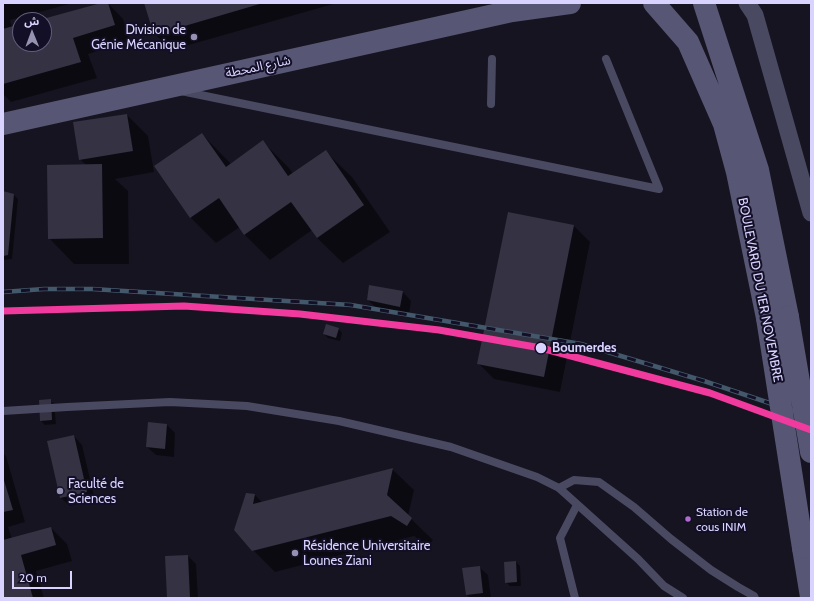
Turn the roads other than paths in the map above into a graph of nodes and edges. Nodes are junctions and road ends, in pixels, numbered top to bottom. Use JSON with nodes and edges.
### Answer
{"nodes":[{"id":1,"x":570,"y":3,"type":"edge"},
{"id":2,"x":654,"y":3,"type":"edge"},
{"id":3,"x":663,"y":3,"type":"edge"},
{"id":4,"x":669,"y":3,"type":"edge"},
{"id":5,"x":704,"y":3,"type":"edge"},
{"id":6,"x":747,"y":3,"type":"edge"},
{"id":7,"x":521,"y":7,"type":"edge"},
{"id":8,"x":492,"y":58,"type":"dead end"},
{"id":9,"x":606,"y":59,"type":"dead end"},
{"id":10,"x":164,"y":88,"type":"junction"},
{"id":11,"x":492,"y":104,"type":"dead end"},
{"id":12,"x":3,"y":124,"type":"edge"},
{"id":13,"x":811,"y":213,"type":"edge"},
{"id":14,"x":778,"y":318,"type":"junction"},
{"id":15,"x":3,"y":411,"type":"edge"},
{"id":16,"x":811,"y":452,"type":"edge"},
{"id":17,"x":559,"y":488,"type":"junction"},
{"id":18,"x":577,"y":505,"type":"junction"},
{"id":19,"x":811,"y":597,"type":"edge"},
{"id":20,"x":575,"y":598,"type":"edge"},
{"id":21,"x":683,"y":598,"type":"edge"},
{"id":22,"x":755,"y":598,"type":"edge"}],
"edges":[{"from":1,"to":7,"type":"main road","name":"شارع المحطة"},
{"from":2,"to":14,"type":"main road","name":"BOULEVARD DU 1ER NOVEMBRE"},
{"from":3,"to":4,"type":"main road"},
{"from":5,"to":14,"type":"main road","name":"BOULEVARD DU 1ER NOVEMBRE"},
{"from":6,"to":13,"type":"street"},
{"from":7,"to":10,"type":"main road","name":"شارع المحطة"},
{"from":8,"to":11,"type":"lane"},
{"from":9,"to":10,"type":"lane"},
{"from":10,"to":12,"type":"main road","name":"شارع المحطة"},
{"from":14,"to":16,"type":"main road","name":"BOULEVARD DU 1ER NOVEMBRE","bridge":true},
{"from":14,"to":19,"type":"main road","name":"BOULEVARD DU 1ER NOVEMBRE","bridge":true},
{"from":15,"to":17,"type":"lane"},
{"from":17,"to":18,"type":"lane"},
{"from":17,"to":22,"type":"lane"},
{"from":18,"to":20,"type":"lane"},
{"from":18,"to":21,"type":"lane"}]}
